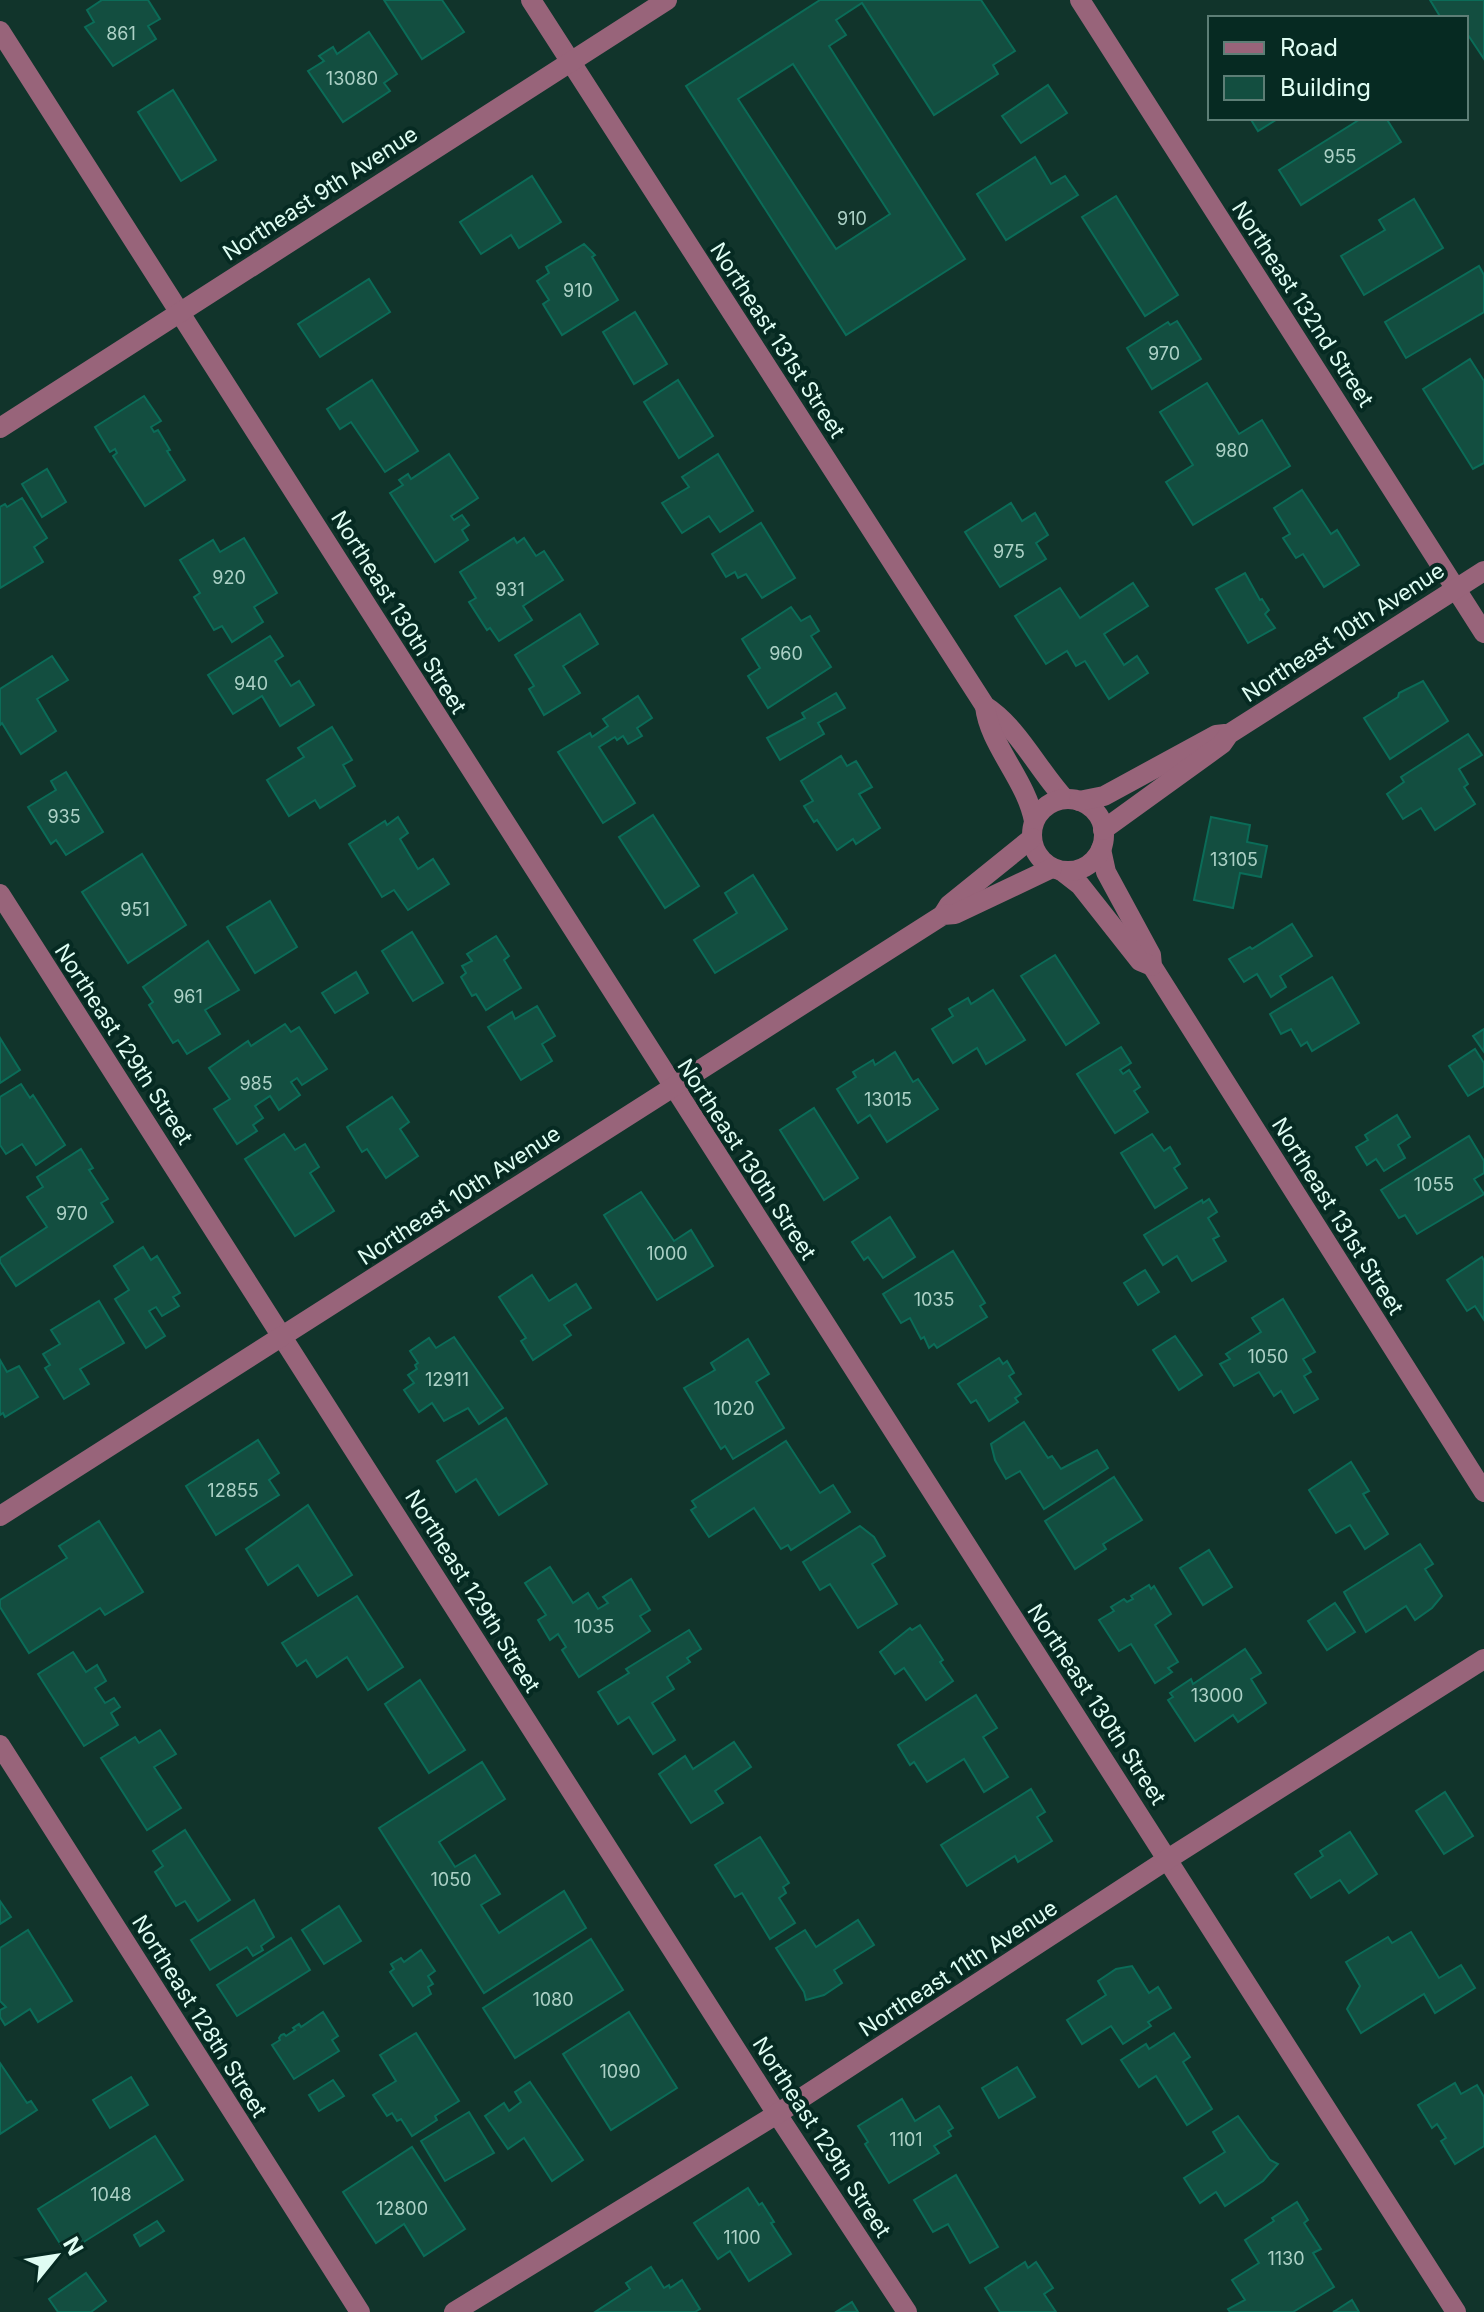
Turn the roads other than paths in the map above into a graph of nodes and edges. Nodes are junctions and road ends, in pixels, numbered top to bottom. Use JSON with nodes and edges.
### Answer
{"nodes":[{"id":1,"x":531,"y":0,"type":"edge"},
{"id":2,"x":667,"y":0,"type":"edge"},
{"id":3,"x":1080,"y":0,"type":"edge"},
{"id":4,"x":0,"y":31,"type":"edge"},
{"id":5,"x":569,"y":61,"type":"junction"},
{"id":6,"x":180,"y":311,"type":"junction"},
{"id":7,"x":0,"y":428,"type":"edge"},
{"id":8,"x":1484,"y":571,"type":"edge"},
{"id":9,"x":1456,"y":589,"type":"junction"},
{"id":10,"x":1484,"y":633,"type":"edge"},
{"id":11,"x":985,"y":706,"type":"junction"},
{"id":12,"x":1229,"y":734,"type":"junction"},
{"id":13,"x":1072,"y":800,"type":"junction"},
{"id":14,"x":1033,"y":830,"type":"junction"},
{"id":15,"x":1102,"y":840,"type":"junction"},
{"id":16,"x":1057,"y":869,"type":"junction"},
{"id":17,"x":0,"y":894,"type":"edge"},
{"id":18,"x":943,"y":915,"type":"junction"},
{"id":19,"x":1152,"y":966,"type":"junction"},
{"id":20,"x":672,"y":1086,"type":"junction"},
{"id":21,"x":283,"y":1337,"type":"junction"},
{"id":22,"x":1484,"y":1492,"type":"edge"},
{"id":23,"x":0,"y":1516,"type":"edge"},
{"id":24,"x":1484,"y":1659,"type":"edge"},
{"id":25,"x":0,"y":1745,"type":"edge"},
{"id":26,"x":1168,"y":1859,"type":"junction"},
{"id":27,"x":777,"y":2114,"type":"junction"},
{"id":28,"x":360,"y":2312,"type":"edge"},
{"id":29,"x":454,"y":2312,"type":"edge"},
{"id":30,"x":907,"y":2312,"type":"edge"},
{"id":31,"x":1456,"y":2312,"type":"edge"}],
"edges":[{"from":1,"to":5,"type":"street","name":"Northeast 131st Street"},
{"from":2,"to":5,"type":"street","name":"Northeast 9th Avenue"},
{"from":3,"to":9,"type":"street","name":"Northeast 132nd Street"},
{"from":4,"to":6,"type":"street","name":"Northeast 130th Street"},
{"from":5,"to":6,"type":"street","name":"Northeast 9th Avenue"},
{"from":5,"to":11,"type":"street","name":"Northeast 131st Street"},
{"from":6,"to":7,"type":"street","name":"Northeast 9th Avenue"},
{"from":6,"to":20,"type":"street","name":"Northeast 130th Street"},
{"from":8,"to":9,"type":"street","name":"Northeast 10th Avenue"},
{"from":9,"to":10,"type":"street","name":"Northeast 132nd Street"},
{"from":9,"to":12,"type":"street","name":"Northeast 10th Avenue"},
{"from":11,"to":13,"type":"street","name":"Northeast 131st Street"},
{"from":11,"to":14,"type":"street","name":"Northeast 131st Street"},
{"from":12,"to":13,"type":"street","name":"Northeast 10th Avenue"},
{"from":12,"to":15,"type":"street","name":"Northeast 10th Avenue"},
{"from":13,"to":14,"type":"street"},
{"from":13,"to":15,"type":"street"},
{"from":14,"to":16,"type":"street"},
{"from":14,"to":18,"type":"street","name":"Northeast 10th Avenue"},
{"from":15,"to":16,"type":"street"},
{"from":15,"to":19,"type":"street","name":"Northeast 131st Street"},
{"from":16,"to":18,"type":"street","name":"Northeast 10th Avenue"},
{"from":16,"to":19,"type":"street","name":"Northeast 131st Street"},
{"from":17,"to":21,"type":"street","name":"Northeast 129th Street"},
{"from":18,"to":20,"type":"street","name":"Northeast 10th Avenue"},
{"from":19,"to":22,"type":"street","name":"Northeast 131st Street"},
{"from":20,"to":21,"type":"street","name":"Northeast 10th Avenue"},
{"from":20,"to":26,"type":"street","name":"Northeast 130th Street"},
{"from":21,"to":23,"type":"street","name":"Northeast 10th Avenue"},
{"from":21,"to":27,"type":"street","name":"Northeast 129th Street"},
{"from":24,"to":26,"type":"street","name":"Northeast 11th Avenue"},
{"from":25,"to":28,"type":"street","name":"Northeast 128th Street"},
{"from":26,"to":27,"type":"street","name":"Northeast 11th Avenue"},
{"from":26,"to":31,"type":"street","name":"Northeast 130th Street"},
{"from":27,"to":29,"type":"street","name":"Northeast 11th Avenue"},
{"from":27,"to":30,"type":"street","name":"Northeast 129th Street"}]}
